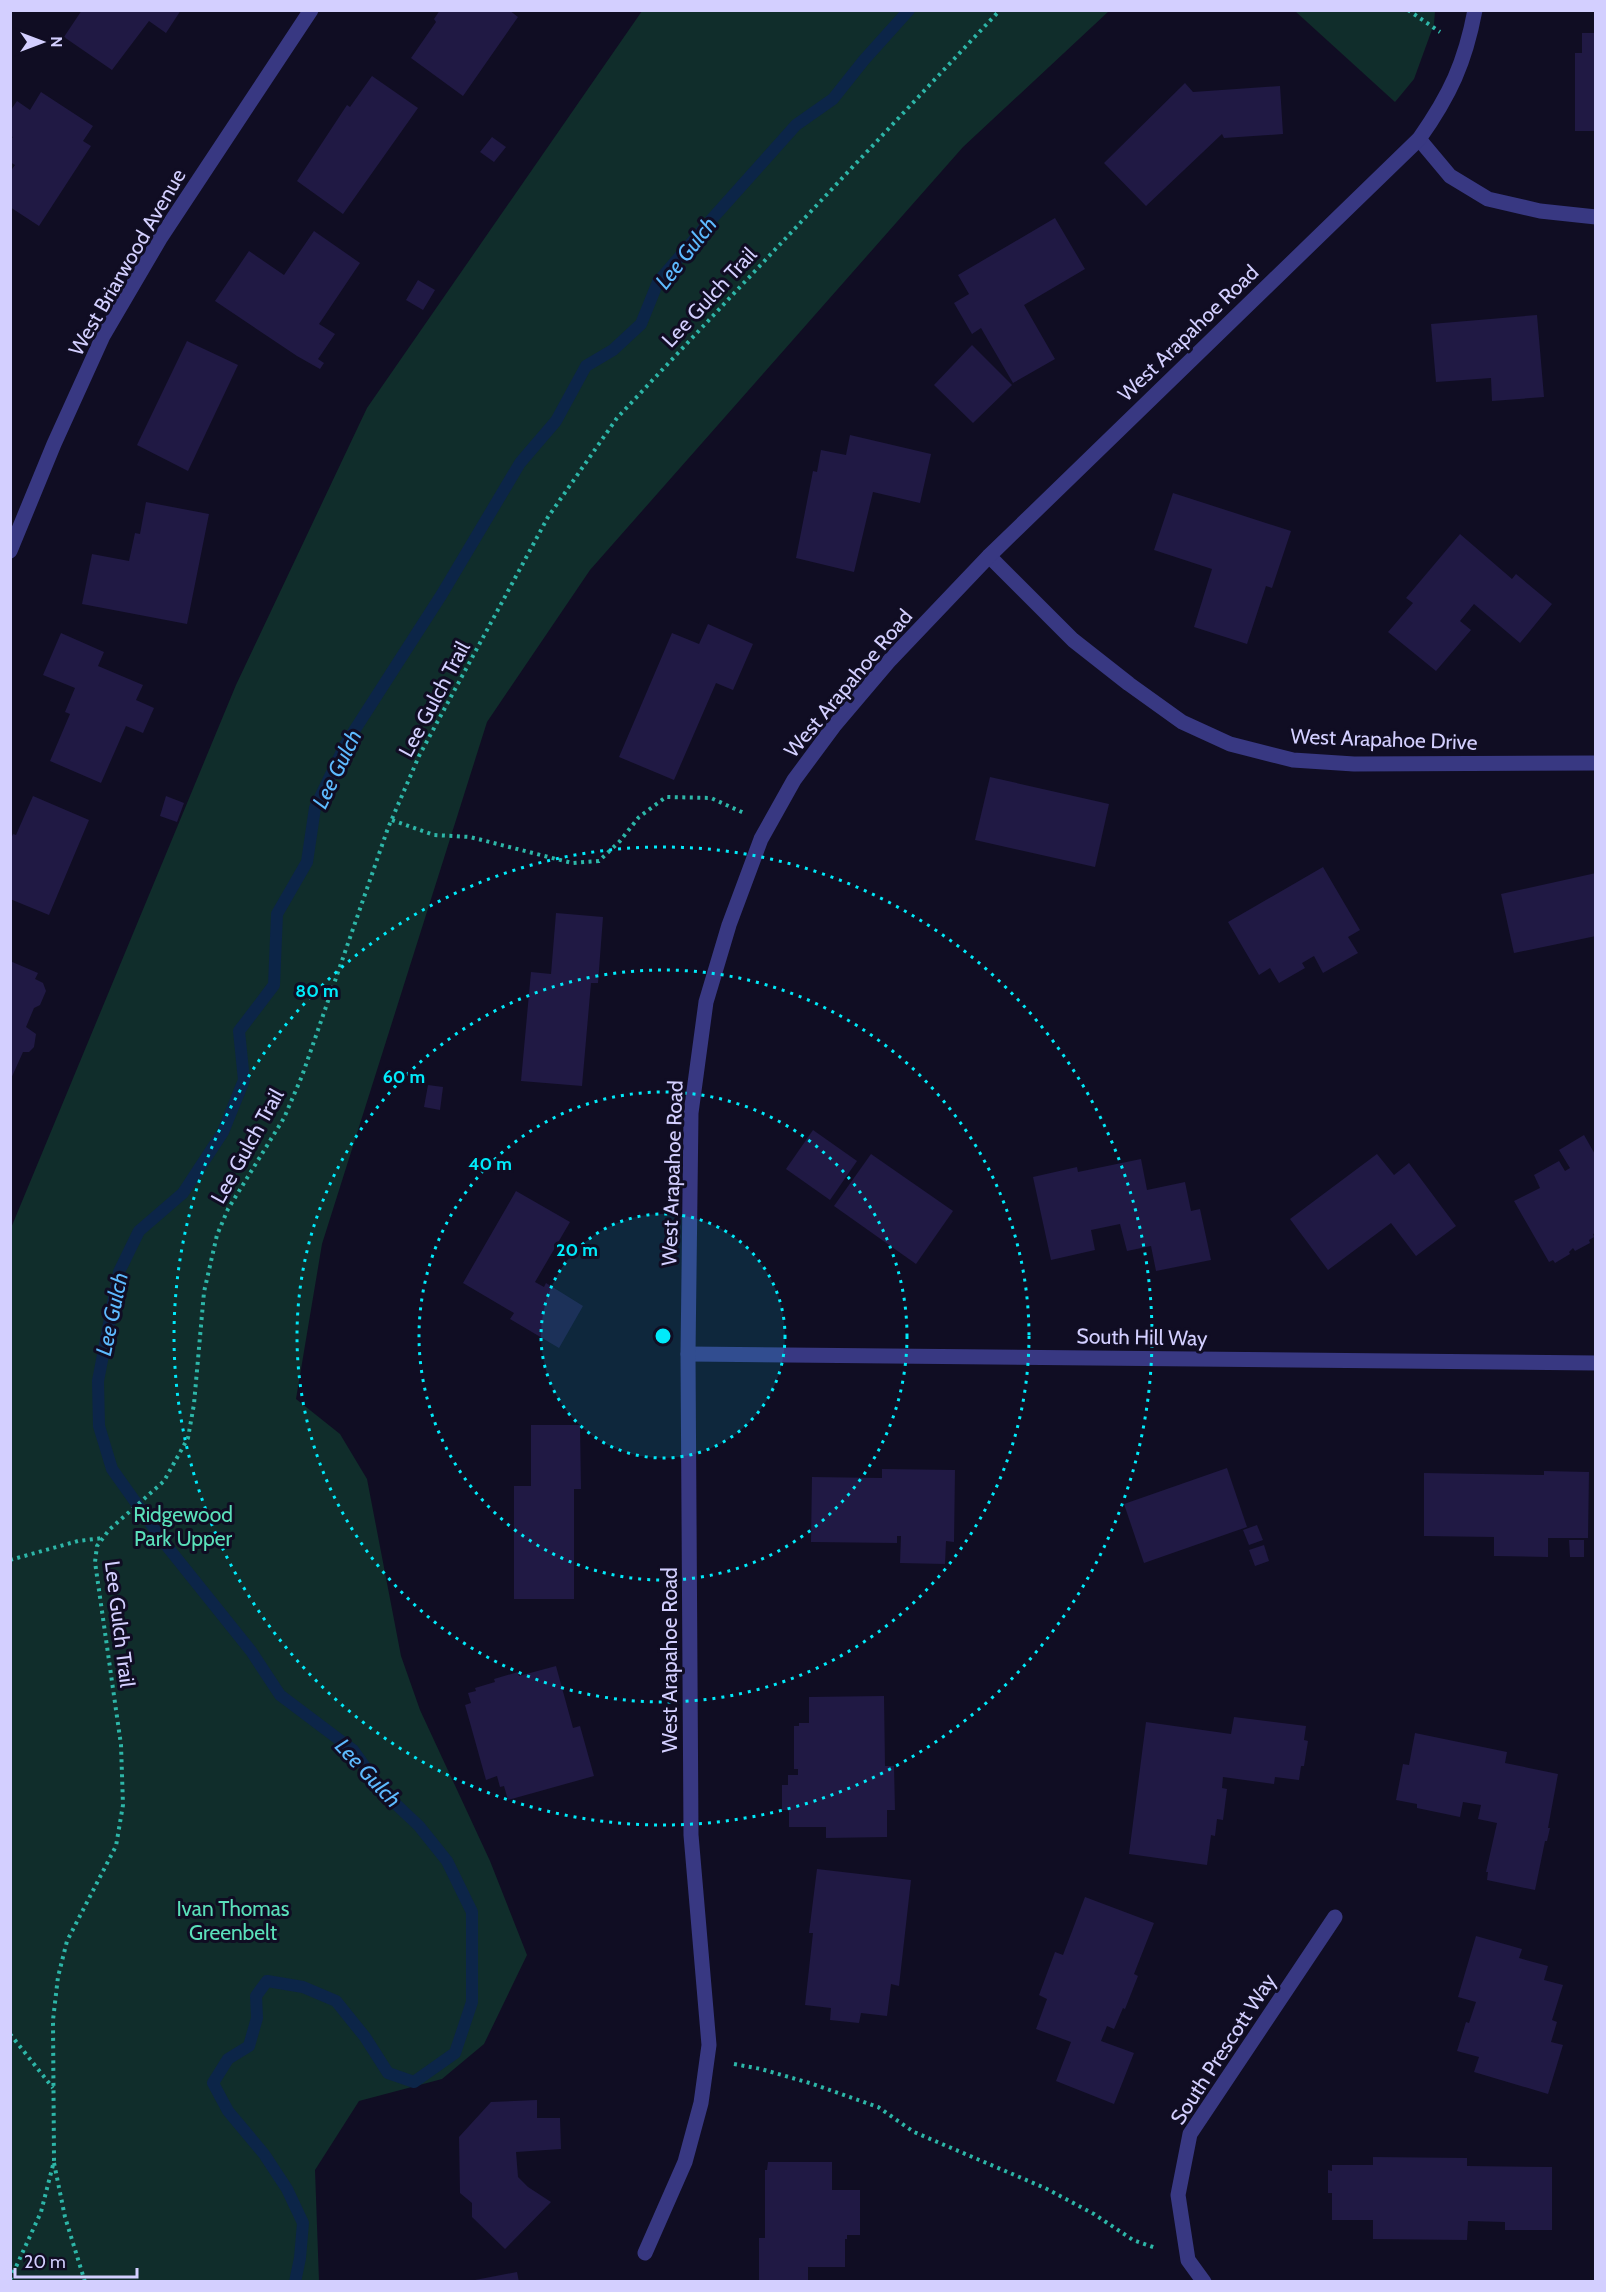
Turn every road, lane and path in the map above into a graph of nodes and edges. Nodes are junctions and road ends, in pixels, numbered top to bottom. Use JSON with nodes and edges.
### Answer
{"nodes":[{"id":1,"x":311,"y":10,"type":"edge"},
{"id":2,"x":1000,"y":10,"type":"edge"},
{"id":3,"x":1408,"y":10,"type":"edge"},
{"id":4,"x":1475,"y":10,"type":"edge"},
{"id":5,"x":1468,"y":45,"type":"junction"},
{"id":6,"x":1419,"y":139,"type":"junction"},
{"id":7,"x":1596,"y":217,"type":"edge"},
{"id":8,"x":10,"y":551,"type":"edge"},
{"id":9,"x":989,"y":556,"type":"junction"},
{"id":10,"x":1596,"y":763,"type":"edge"},
{"id":11,"x":392,"y":820,"type":"junction"},
{"id":12,"x":768,"y":827,"type":"junction"},
{"id":13,"x":688,"y":1354,"type":"junction"},
{"id":14,"x":1596,"y":1363,"type":"edge"},
{"id":15,"x":104,"y":1538,"type":"junction"},
{"id":16,"x":10,"y":1560,"type":"edge"},
{"id":17,"x":1335,"y":1917,"type":"dead end"},
{"id":18,"x":10,"y":2034,"type":"edge"},
{"id":19,"x":707,"y":2060,"type":"junction"},
{"id":20,"x":54,"y":2088,"type":"junction"},
{"id":21,"x":54,"y":2161,"type":"junction"},
{"id":22,"x":645,"y":2253,"type":"dead end"},
{"id":23,"x":1188,"y":2260,"type":"junction"},
{"id":24,"x":10,"y":2280,"type":"edge"},
{"id":25,"x":85,"y":2282,"type":"edge"},
{"id":26,"x":1204,"y":2282,"type":"edge"}],
"edges":[{"from":1,"to":8,"type":"street","name":"West Briarwood Avenue"},
{"from":2,"to":11,"type":"path","name":"Lee Gulch Trail"},
{"from":3,"to":5,"type":"path"},
{"from":4,"to":5,"type":"street","name":"West Arapahoe Road"},
{"from":5,"to":6,"type":"street","name":"West Arapahoe Road"},
{"from":6,"to":7,"type":"street"},
{"from":6,"to":9,"type":"street","name":"West Arapahoe Road"},
{"from":9,"to":10,"type":"street","name":"West Arapahoe Drive"},
{"from":9,"to":12,"type":"street","name":"West Arapahoe Road"},
{"from":11,"to":12,"type":"path"},
{"from":11,"to":15,"type":"path","name":"Lee Gulch Trail"},
{"from":12,"to":13,"type":"street","name":"West Arapahoe Road"},
{"from":13,"to":14,"type":"street","name":"South Hill Way"},
{"from":13,"to":19,"type":"street","name":"West Arapahoe Road"},
{"from":15,"to":16,"type":"path"},
{"from":15,"to":20,"type":"path","name":"Lee Gulch Trail"},
{"from":17,"to":23,"type":"street","name":"South Prescott Way"},
{"from":18,"to":20,"type":"path"},
{"from":19,"to":22,"type":"street","name":"West Arapahoe Road"},
{"from":19,"to":23,"type":"path"},
{"from":20,"to":21,"type":"path","name":"Lee Gulch Trail"},
{"from":21,"to":24,"type":"path","name":"Lee Gulch Trail"},
{"from":21,"to":25,"type":"path"},
{"from":23,"to":26,"type":"street","name":"South Prescott Way"}]}
